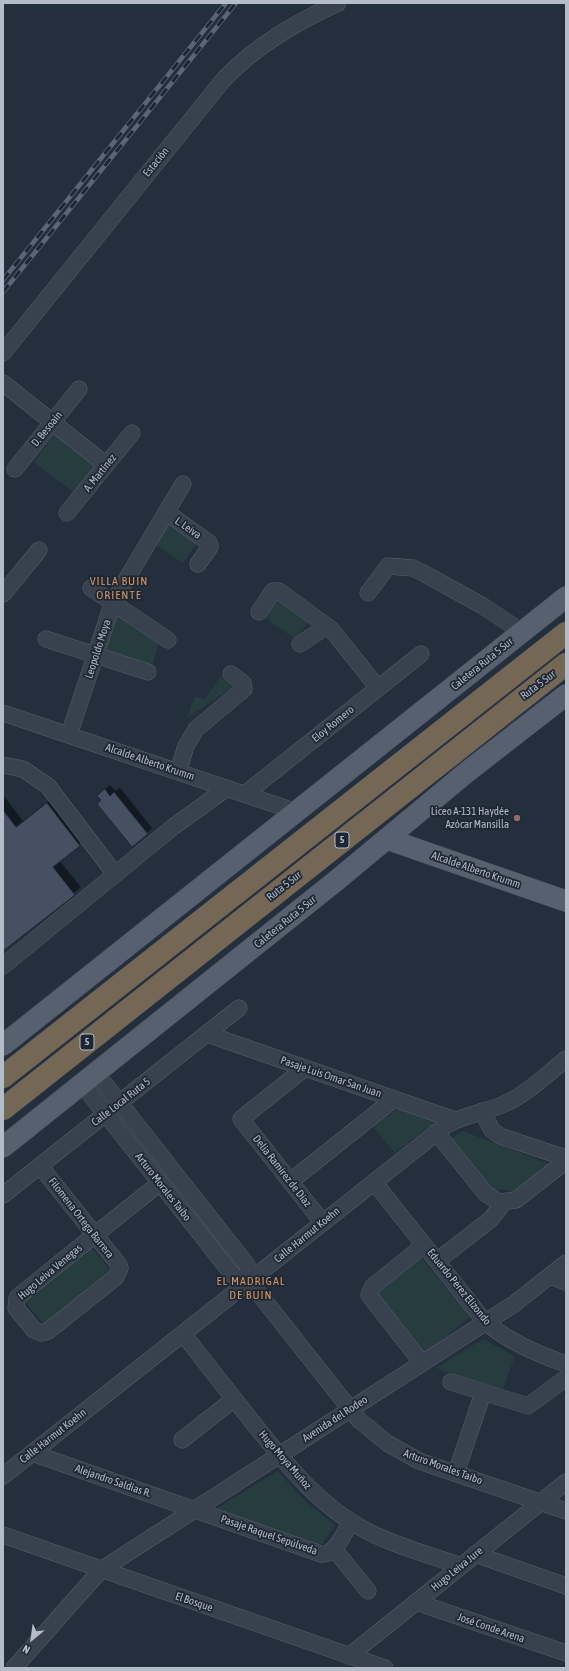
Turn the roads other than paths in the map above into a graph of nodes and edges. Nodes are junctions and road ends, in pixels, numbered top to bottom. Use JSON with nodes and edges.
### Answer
{"nodes":[{"id":1,"x":338,"y":3,"type":"edge"},
{"id":2,"x":3,"y":353,"type":"edge"},
{"id":3,"x":3,"y":383,"type":"edge"},
{"id":4,"x":79,"y":389,"type":"dead end"},
{"id":5,"x":52,"y":422,"type":"junction"},
{"id":6,"x":132,"y":433,"type":"dead end"},
{"id":7,"x":106,"y":465,"type":"junction"},
{"id":8,"x":15,"y":469,"type":"dead end"},
{"id":9,"x":183,"y":484,"type":"dead end"},
{"id":10,"x":166,"y":512,"type":"junction"},
{"id":11,"x":67,"y":513,"type":"dead end"},
{"id":12,"x":38,"y":550,"type":"dead end"},
{"id":13,"x":198,"y":564,"type":"dead end"},
{"id":14,"x":91,"y":588,"type":"dead end"},
{"id":15,"x":368,"y":593,"type":"dead end"},
{"id":16,"x":3,"y":594,"type":"edge"},
{"id":17,"x":566,"y":597,"type":"edge"},
{"id":18,"x":113,"y":602,"type":"junction"},
{"id":19,"x":259,"y":612,"type":"dead end"},
{"id":20,"x":327,"y":626,"type":"junction"},
{"id":21,"x":522,"y":632,"type":"junction"},
{"id":22,"x":566,"y":633,"type":"edge"},
{"id":23,"x":46,"y":639,"type":"dead end"},
{"id":24,"x":168,"y":640,"type":"dead end"},
{"id":25,"x":300,"y":644,"type":"dead end"},
{"id":26,"x":421,"y":654,"type":"dead end"},
{"id":27,"x":96,"y":655,"type":"junction"},
{"id":28,"x":566,"y":664,"type":"edge"},
{"id":29,"x":148,"y":672,"type":"dead end"},
{"id":30,"x":230,"y":674,"type":"dead end"},
{"id":31,"x":378,"y":688,"type":"junction"},
{"id":32,"x":566,"y":695,"type":"edge"},
{"id":33,"x":3,"y":713,"type":"edge"},
{"id":34,"x":69,"y":735,"type":"junction"},
{"id":35,"x":3,"y":765,"type":"edge"},
{"id":36,"x":178,"y":772,"type":"junction"},
{"id":37,"x":227,"y":788,"type":"junction"},
{"id":38,"x":245,"y":794,"type":"junction"},
{"id":39,"x":297,"y":812,"type":"junction"},
{"id":40,"x":387,"y":839,"type":"junction"},
{"id":41,"x":115,"y":874,"type":"junction"},
{"id":42,"x":566,"y":901,"type":"edge"},
{"id":43,"x":3,"y":966,"type":"edge"},
{"id":44,"x":239,"y":1008,"type":"dead end"},
{"id":45,"x":206,"y":1034,"type":"junction"},
{"id":46,"x":3,"y":1045,"type":"edge"},
{"id":47,"x":566,"y":1059,"type":"edge"},
{"id":48,"x":305,"y":1068,"type":"junction"},
{"id":49,"x":3,"y":1077,"type":"edge"},
{"id":50,"x":89,"y":1079,"type":"junction"},
{"id":51,"x":394,"y":1099,"type":"junction"},
{"id":52,"x":120,"y":1103,"type":"junction"},
{"id":53,"x":3,"y":1109,"type":"edge"},
{"id":54,"x":482,"y":1111,"type":"junction"},
{"id":55,"x":106,"y":1114,"type":"junction"},
{"id":56,"x":455,"y":1120,"type":"junction"},
{"id":57,"x":436,"y":1132,"type":"junction"},
{"id":58,"x":3,"y":1147,"type":"edge"},
{"id":59,"x":566,"y":1160,"type":"edge"},
{"id":60,"x":40,"y":1166,"type":"junction"},
{"id":61,"x":290,"y":1181,"type":"junction"},
{"id":62,"x":160,"y":1182,"type":"junction"},
{"id":63,"x":374,"y":1182,"type":"junction"},
{"id":64,"x":3,"y":1195,"type":"edge"},
{"id":65,"x":504,"y":1202,"type":"junction"},
{"id":66,"x":323,"y":1223,"type":"junction"},
{"id":67,"x":95,"y":1235,"type":"junction"},
{"id":68,"x":424,"y":1245,"type":"junction"},
{"id":69,"x":437,"y":1261,"type":"junction"},
{"id":70,"x":566,"y":1263,"type":"edge"},
{"id":71,"x":120,"y":1271,"type":"joint"},
{"id":72,"x":550,"y":1276,"type":"junction"},
{"id":73,"x":250,"y":1281,"type":"junction"},
{"id":74,"x":566,"y":1282,"type":"edge"},
{"id":75,"x":484,"y":1322,"type":"junction"},
{"id":76,"x":183,"y":1334,"type":"junction"},
{"id":77,"x":422,"y":1364,"type":"junction"},
{"id":78,"x":566,"y":1364,"type":"edge"},
{"id":79,"x":566,"y":1378,"type":"edge"},
{"id":80,"x":451,"y":1382,"type":"dead end"},
{"id":81,"x":483,"y":1393,"type":"junction"},
{"id":82,"x":234,"y":1399,"type":"junction"},
{"id":83,"x":350,"y":1410,"type":"junction"},
{"id":84,"x":182,"y":1440,"type":"dead end"},
{"id":85,"x":32,"y":1453,"type":"junction"},
{"id":86,"x":279,"y":1455,"type":"junction"},
{"id":87,"x":456,"y":1473,"type":"junction"},
{"id":88,"x":3,"y":1476,"type":"edge"},
{"id":89,"x":566,"y":1482,"type":"edge"},
{"id":90,"x":541,"y":1502,"type":"junction"},
{"id":91,"x":195,"y":1510,"type":"junction"},
{"id":92,"x":566,"y":1511,"type":"edge"},
{"id":93,"x":351,"y":1522,"type":"junction"},
{"id":94,"x":3,"y":1535,"type":"edge"},
{"id":95,"x":334,"y":1549,"type":"junction"},
{"id":96,"x":475,"y":1554,"type":"junction"},
{"id":97,"x":462,"y":1566,"type":"junction"},
{"id":98,"x":101,"y":1570,"type":"junction"},
{"id":99,"x":566,"y":1586,"type":"edge"},
{"id":100,"x":368,"y":1591,"type":"dead end"},
{"id":101,"x":416,"y":1602,"type":"junction"},
{"id":102,"x":566,"y":1653,"type":"edge"},
{"id":103,"x":348,"y":1656,"type":"junction"},
{"id":104,"x":14,"y":1668,"type":"edge"},
{"id":105,"x":385,"y":1668,"type":"edge"}],
"edges":[{"from":1,"to":2,"type":"street","name":"Estación"},
{"from":3,"to":5,"type":"street"},
{"from":4,"to":5,"type":"street","name":"D. Besoaín"},
{"from":5,"to":7,"type":"street"},
{"from":5,"to":8,"type":"street","name":"D. Besoaín"},
{"from":6,"to":7,"type":"street","name":"A. Martínez"},
{"from":7,"to":11,"type":"street","name":"A. Martínez"},
{"from":9,"to":10,"type":"street","name":"Leopoldo Moya"},
{"from":10,"to":13,"type":"street","name":"L. Leiva"},
{"from":10,"to":18,"type":"street","name":"Leopoldo Moya"},
{"from":12,"to":16,"type":"street"},
{"from":14,"to":18,"type":"street"},
{"from":15,"to":21,"type":"street"},
{"from":17,"to":21,"type":"main road","name":"Caletera Ruta 5 Sur"},
{"from":18,"to":24,"type":"street"},
{"from":18,"to":27,"type":"street","name":"Leopoldo Moya"},
{"from":19,"to":20,"type":"street"},
{"from":20,"to":25,"type":"street"},
{"from":20,"to":31,"type":"street"},
{"from":21,"to":39,"type":"main road","name":"Caletera Ruta 5 Sur"},
{"from":22,"to":49,"type":"highway","number":"5"},
{"from":23,"to":27,"type":"street"},
{"from":26,"to":31,"type":"street","name":"Eloy Romero"},
{"from":27,"to":29,"type":"street"},
{"from":27,"to":34,"type":"street","name":"Leopoldo Moya"},
{"from":28,"to":53,"type":"highway","name":"Ruta 5 Sur","number":"5"},
{"from":30,"to":36,"type":"street"},
{"from":31,"to":38,"type":"street","name":"Eloy Romero"},
{"from":32,"to":40,"type":"main road","name":"Caletera Ruta 5 Sur"},
{"from":33,"to":34,"type":"street","name":"Alcalde Alberto Krumm"},
{"from":34,"to":36,"type":"street","name":"Alcalde Alberto Krumm"},
{"from":35,"to":41,"type":"street"},
{"from":36,"to":37,"type":"street","name":"Alcalde Alberto Krumm"},
{"from":37,"to":38,"type":"street","name":"Alcalde Alberto Krumm"},
{"from":37,"to":41,"type":"street"},
{"from":38,"to":39,"type":"street","name":"Alcalde Alberto Krumm"},
{"from":39,"to":46,"type":"main road","name":"Caletera Ruta 5 Sur"},
{"from":40,"to":42,"type":"main road","name":"Alcalde Alberto Krumm"},
{"from":40,"to":50,"type":"main road","name":"Caletera Ruta 5 Sur"},
{"from":41,"to":43,"type":"street"},
{"from":44,"to":45,"type":"street","name":"Calle Local Ruta 5"},
{"from":45,"to":48,"type":"street","name":"Pasaje Luis Omar San Juan"},
{"from":45,"to":52,"type":"street","name":"Calle Local Ruta 5"},
{"from":47,"to":54,"type":"street","name":"Calle Harmut Koehn"},
{"from":48,"to":51,"type":"street","name":"Pasaje Luis Omar San Juan"},
{"from":48,"to":61,"type":"street","name":"Delia Ramírez de Díaz"},
{"from":50,"to":52,"type":"street","name":"Arturo Morales Taibo"},
{"from":50,"to":55,"type":"street","name":"Arturo Morales Taibo"},
{"from":50,"to":58,"type":"main road","name":"Caletera Ruta 5 Sur"},
{"from":51,"to":56,"type":"street","name":"Pasaje Luis Omar San Juan"},
{"from":51,"to":61,"type":"street"},
{"from":52,"to":55,"type":"street","name":"Calle Local Ruta 5"},
{"from":52,"to":73,"type":"street","name":"Arturo Morales Taibo"},
{"from":54,"to":56,"type":"street","name":"Calle Harmut Koehn"},
{"from":54,"to":59,"type":"street"},
{"from":55,"to":60,"type":"street","name":"Calle Local Ruta 5"},
{"from":55,"to":62,"type":"street","name":"Arturo Morales Taibo"},
{"from":56,"to":57,"type":"street","name":"Calle Harmut Koehn"},
{"from":57,"to":63,"type":"street","name":"Calle Harmut Koehn"},
{"from":57,"to":65,"type":"street"},
{"from":59,"to":65,"type":"street"},
{"from":60,"to":64,"type":"street","name":"Calle Local Ruta 5"},
{"from":60,"to":67,"type":"street","name":"Filomena Ortega Barrera"},
{"from":61,"to":66,"type":"street","name":"Delia Ramírez de Díaz"},
{"from":62,"to":67,"type":"street","name":"Hugo Leiva Venegas"},
{"from":62,"to":73,"type":"street","name":"Arturo Morales Taibo"},
{"from":63,"to":66,"type":"street","name":"Calle Harmut Koehn"},
{"from":63,"to":68,"type":"street","name":"Eduardo Pérez Elizondo"},
{"from":65,"to":69,"type":"street"},
{"from":66,"to":73,"type":"street","name":"Calle Harmut Koehn"},
{"from":67,"to":71,"type":"street","name":"Filomena Ortega Barrera"},
{"from":67,"to":71,"type":"street","name":"Hugo Leiva Venegas"},
{"from":68,"to":69,"type":"street","name":"Eduardo Pérez Elizondo"},
{"from":68,"to":77,"type":"street"},
{"from":69,"to":75,"type":"street","name":"Eduardo Pérez Elizondo"},
{"from":70,"to":72,"type":"street","name":"Avenida del Rodeo"},
{"from":72,"to":74,"type":"street"},
{"from":72,"to":75,"type":"street","name":"Avenida del Rodeo"},
{"from":73,"to":76,"type":"street","name":"Calle Harmut Koehn"},
{"from":73,"to":83,"type":"street","name":"Arturo Morales Taibo"},
{"from":75,"to":77,"type":"street","name":"Avenida del Rodeo"},
{"from":75,"to":78,"type":"street","name":"Eduardo Pérez Elizondo"},
{"from":76,"to":82,"type":"street","name":"Hugo Moya Muñoz"},
{"from":76,"to":85,"type":"street","name":"Calle Harmut Koehn"},
{"from":77,"to":83,"type":"street","name":"Avenida del Rodeo"},
{"from":79,"to":81,"type":"street"},
{"from":80,"to":81,"type":"street"},
{"from":81,"to":87,"type":"street"},
{"from":82,"to":84,"type":"street"},
{"from":82,"to":86,"type":"street","name":"Hugo Moya Muñoz"},
{"from":83,"to":86,"type":"street","name":"Avenida del Rodeo"},
{"from":83,"to":87,"type":"street","name":"Arturo Morales Taibo"},
{"from":85,"to":88,"type":"street","name":"Calle Harmut Koehn"},
{"from":85,"to":91,"type":"street","name":"Alejandro Saldías R."},
{"from":86,"to":91,"type":"street","name":"Avenida del Rodeo"},
{"from":86,"to":93,"type":"street","name":"Hugo Moya Muñoz"},
{"from":87,"to":90,"type":"street","name":"Arturo Morales Taibo"},
{"from":89,"to":90,"type":"street","name":"Hugo Leiva Jure"},
{"from":90,"to":92,"type":"street","name":"Arturo Morales Taibo"},
{"from":90,"to":96,"type":"street","name":"Hugo Leiva Jure"},
{"from":91,"to":95,"type":"street","name":"Pasaje Raquel Sepúlveda"},
{"from":91,"to":98,"type":"street","name":"Avenida del Rodeo"},
{"from":93,"to":95,"type":"street","name":"Pasaje Raquel Sepúlveda"},
{"from":93,"to":97,"type":"street","name":"Hugo Moya Muñoz"},
{"from":94,"to":98,"type":"street","name":"El Bosque"},
{"from":95,"to":100,"type":"street"},
{"from":96,"to":97,"type":"street","name":"Hugo Leiva Jure"},
{"from":96,"to":99,"type":"street"},
{"from":97,"to":101,"type":"street","name":"Hugo Leiva Jure"},
{"from":98,"to":103,"type":"street","name":"El Bosque"},
{"from":98,"to":104,"type":"street","name":"Avenida del Rodeo"},
{"from":101,"to":102,"type":"street","name":"José Conde Arena"},
{"from":101,"to":103,"type":"street","name":"Hugo Leiva Jure"},
{"from":103,"to":105,"type":"street","name":"El Bosque"}]}
